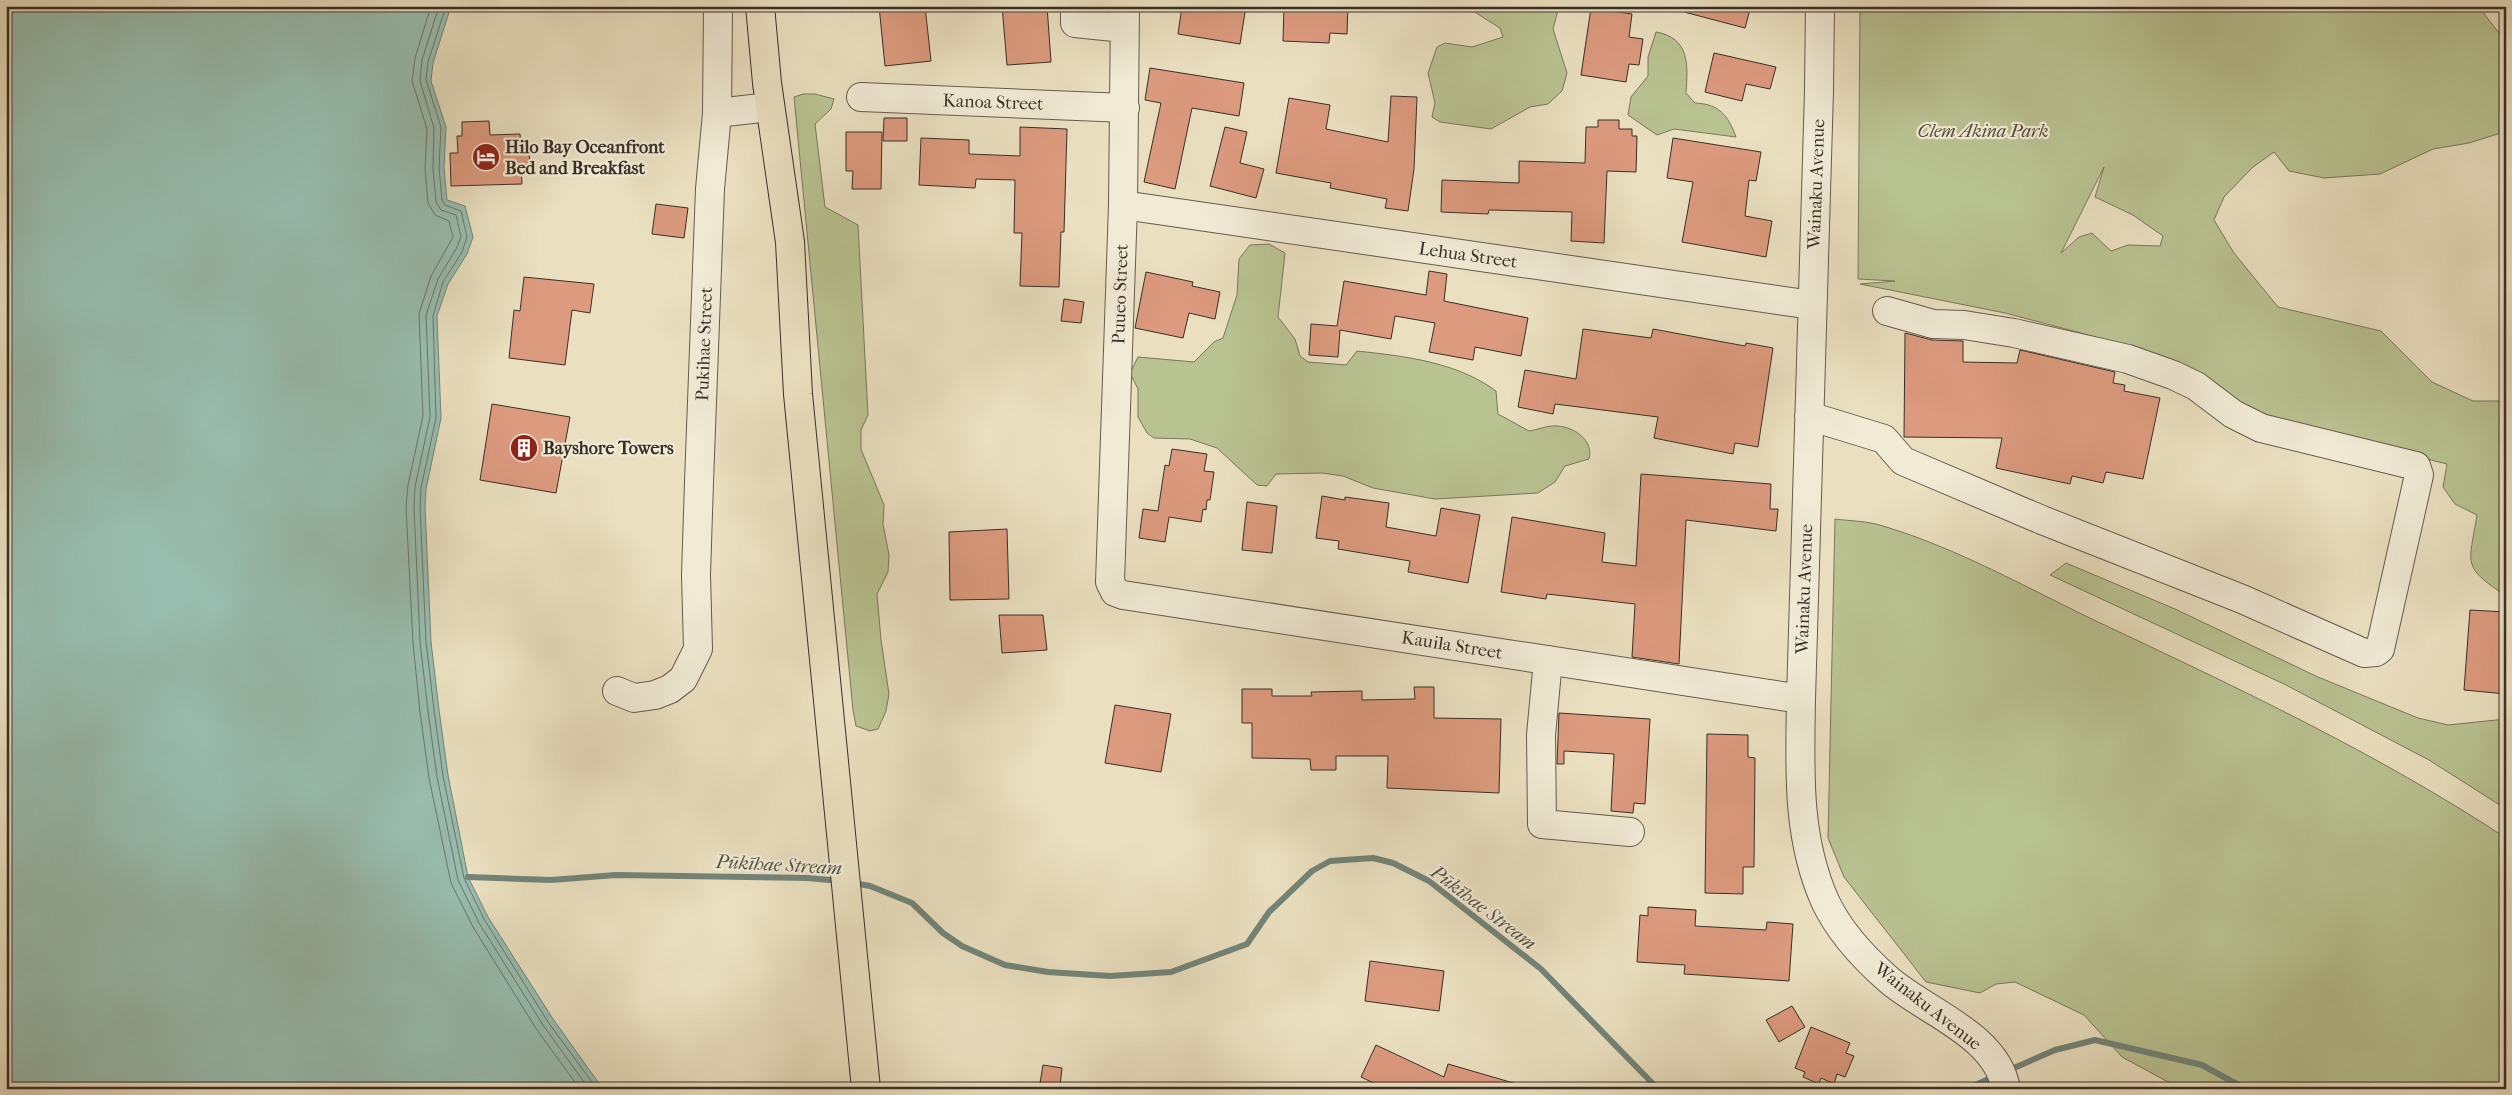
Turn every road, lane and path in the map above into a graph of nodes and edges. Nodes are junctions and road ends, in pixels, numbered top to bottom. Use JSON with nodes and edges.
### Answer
{"nodes":[{"id":1,"x":718,"y":6,"type":"edge"},
{"id":2,"x":760,"y":6,"type":"edge"},
{"id":3,"x":1075,"y":6,"type":"edge"},
{"id":4,"x":1820,"y":6,"type":"edge"},
{"id":5,"x":1124,"y":17,"type":"edge"},
{"id":6,"x":860,"y":97,"type":"dead end"},
{"id":7,"x":770,"y":107,"type":"junction"},
{"id":8,"x":1125,"y":108,"type":"junction"},
{"id":9,"x":717,"y":113,"type":"junction"},
{"id":10,"x":1124,"y":205,"type":"junction"},
{"id":11,"x":1812,"y":305,"type":"junction"},
{"id":12,"x":1886,"y":311,"type":"dead end"},
{"id":13,"x":1809,"y":416,"type":"junction"},
{"id":14,"x":1110,"y":582,"type":"joint"},
{"id":15,"x":1548,"y":660,"type":"junction"},
{"id":16,"x":617,"y":691,"type":"dead end"},
{"id":17,"x":1801,"y":698,"type":"junction"},
{"id":18,"x":1630,"y":832,"type":"dead end"},
{"id":19,"x":866,"y":1089,"type":"edge"},
{"id":20,"x":2006,"y":1089,"type":"edge"}],
"edges":[{"from":1,"to":9,"type":"street","name":"Pukihae Street"},
{"from":2,"to":7,"type":"main road"},
{"from":3,"to":5,"type":"street"},
{"from":4,"to":11,"type":"street","name":"Wainaku Avenue"},
{"from":5,"to":8,"type":"street","name":"Puueo Street"},
{"from":6,"to":8,"type":"street","name":"Kanoa Street"},
{"from":7,"to":9,"type":"street"},
{"from":7,"to":19,"type":"main road"},
{"from":8,"to":10,"type":"street","name":"Puueo Street"},
{"from":9,"to":16,"type":"street","name":"Pukihae Street"},
{"from":10,"to":11,"type":"street","name":"Lehua Street"},
{"from":10,"to":14,"type":"street","name":"Puueo Street"},
{"from":11,"to":13,"type":"street","name":"Wainaku Avenue"},
{"from":12,"to":13,"type":"street"},
{"from":13,"to":17,"type":"street","name":"Wainaku Avenue"},
{"from":14,"to":15,"type":"street","name":"Kauila Street"},
{"from":15,"to":17,"type":"street","name":"Kauila Street"},
{"from":15,"to":18,"type":"street"},
{"from":17,"to":20,"type":"street","name":"Wainaku Avenue"}]}
